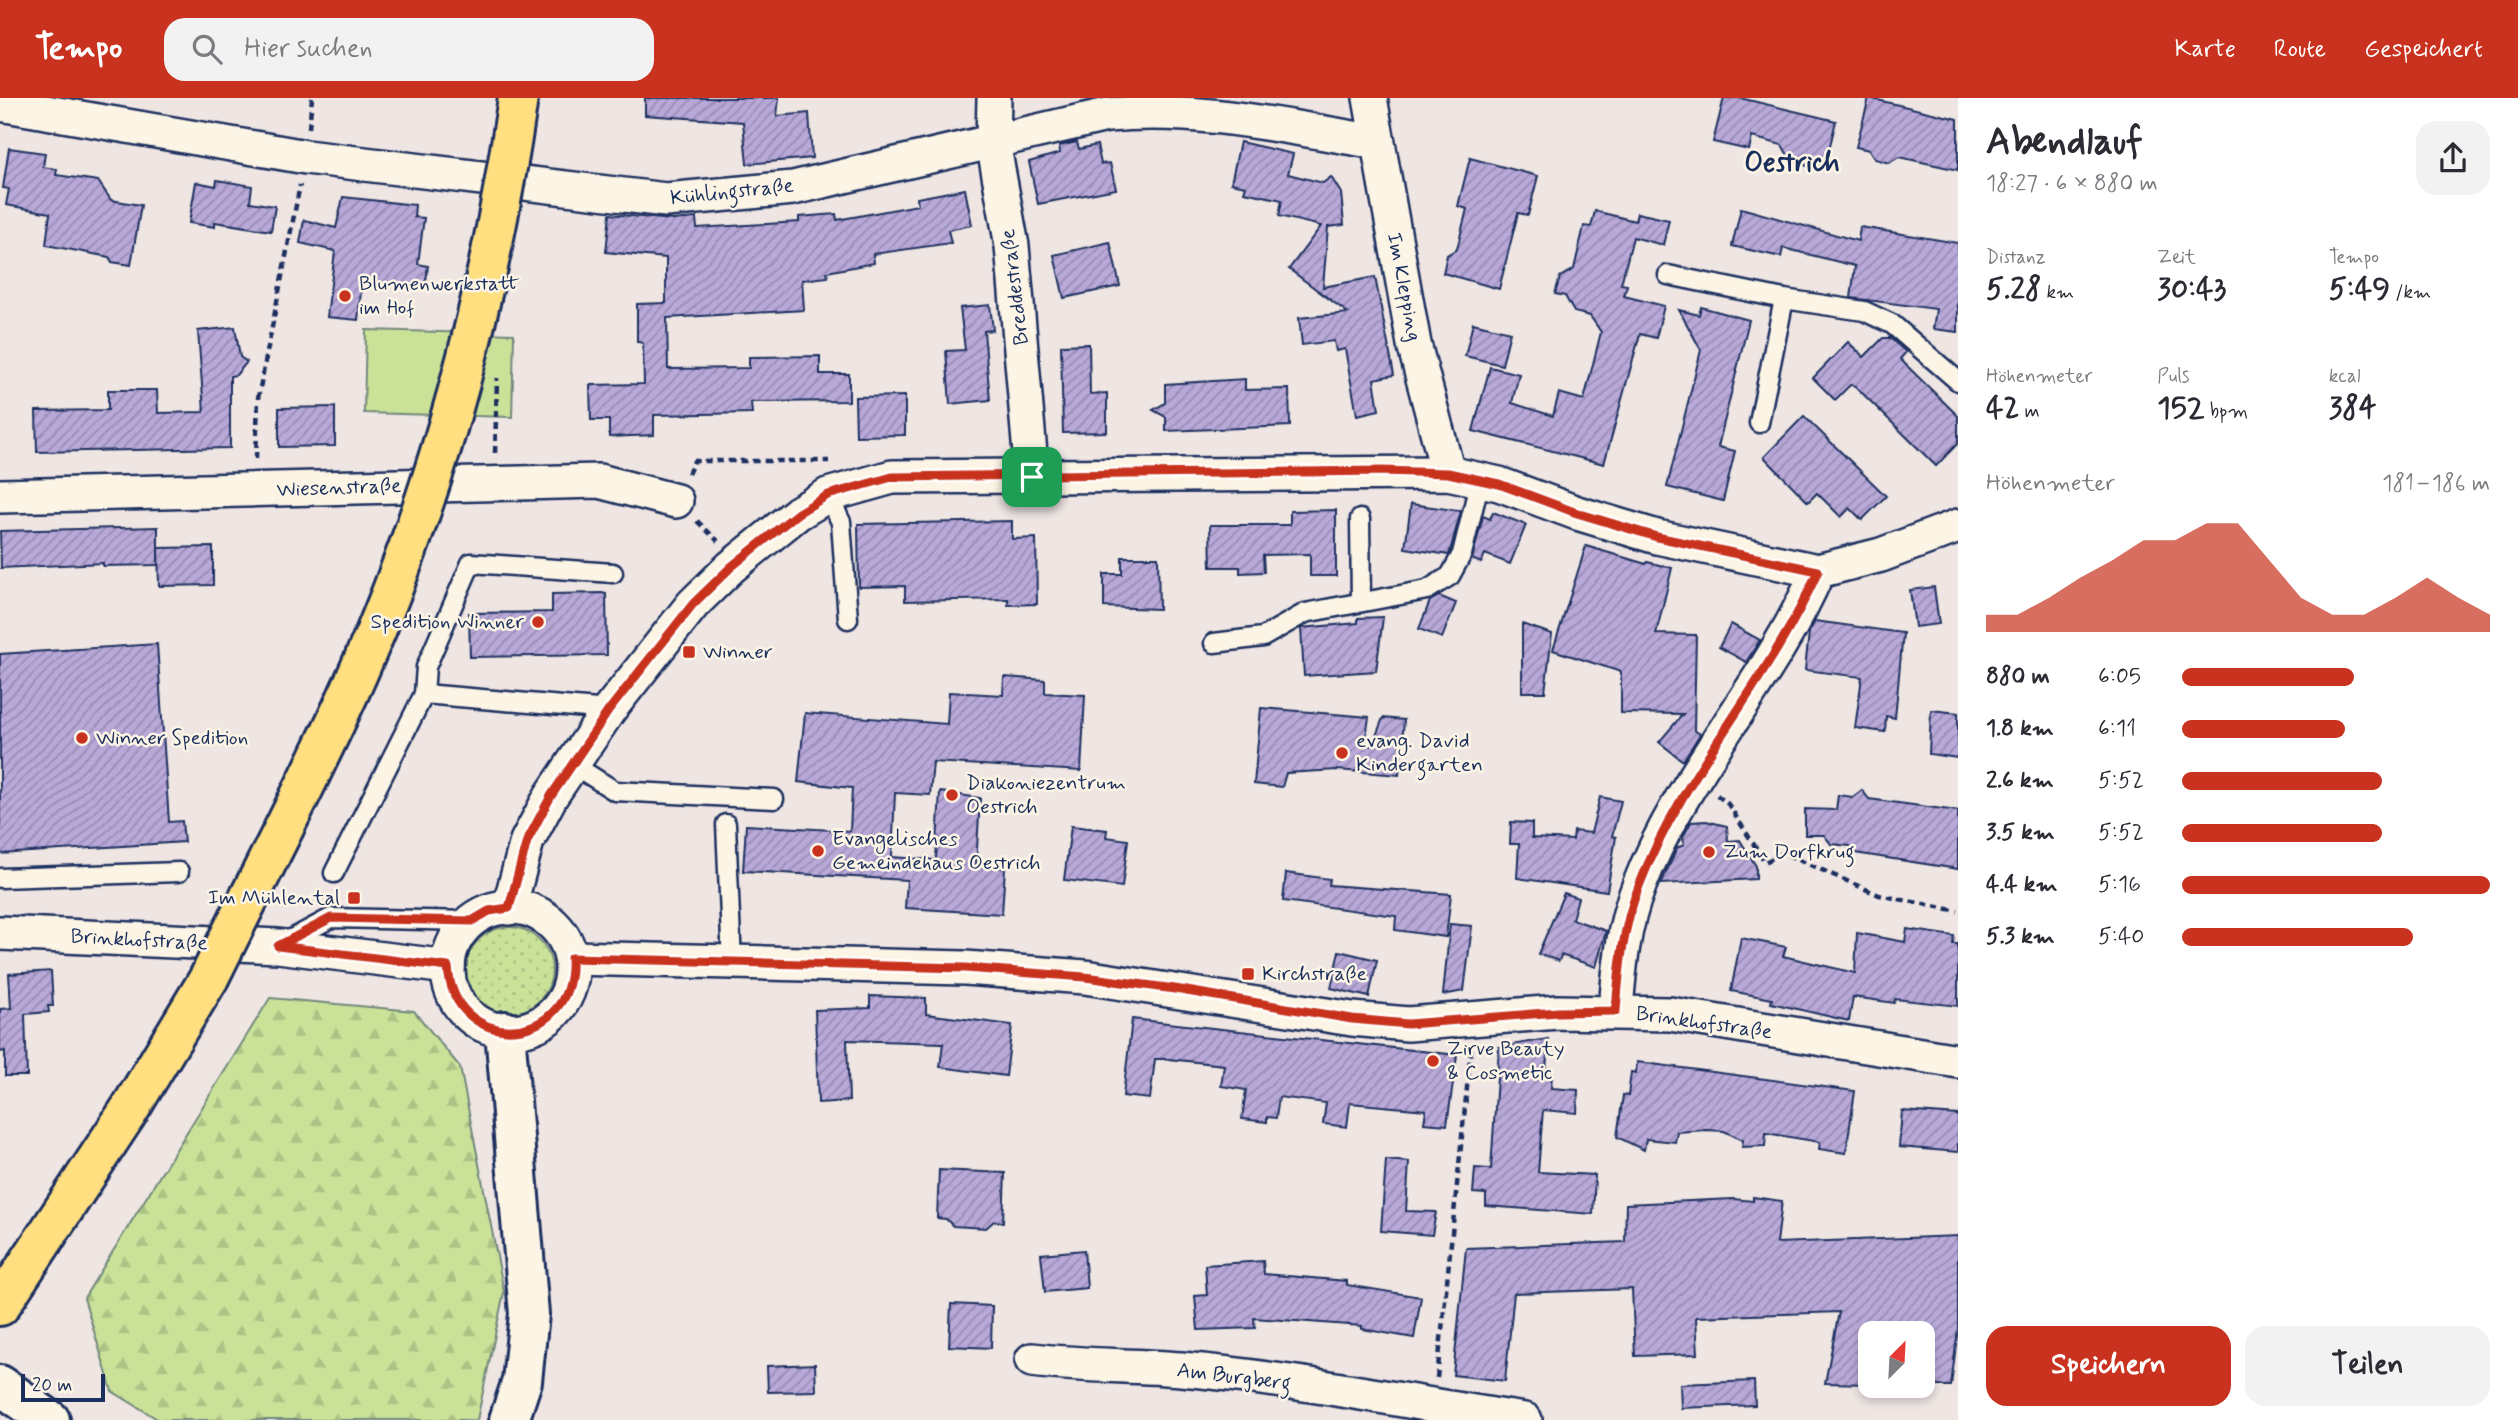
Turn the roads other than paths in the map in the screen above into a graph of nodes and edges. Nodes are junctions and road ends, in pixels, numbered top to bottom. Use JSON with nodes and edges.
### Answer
{"nodes":[{"id":1,"x":518,"y":98,"type":"edge"},
{"id":2,"x":994,"y":98,"type":"edge"},
{"id":3,"x":1370,"y":98,"type":"edge"},
{"id":4,"x":0,"y":104,"type":"edge"},
{"id":5,"x":993,"y":142,"type":"junction"},
{"id":6,"x":1376,"y":142,"type":"junction"},
{"id":7,"x":1668,"y":275,"type":"dead end"},
{"id":8,"x":1784,"y":299,"type":"junction"},
{"id":9,"x":1958,"y":380,"type":"edge"},
{"id":10,"x":1759,"y":423,"type":"dead end"},
{"id":11,"x":1448,"y":473,"type":"junction"},
{"id":12,"x":1032,"y":477,"type":"junction"},
{"id":13,"x":1480,"y":480,"type":"junction"},
{"id":14,"x":828,"y":495,"type":"junction"},
{"id":15,"x":0,"y":496,"type":"edge"},
{"id":16,"x":676,"y":501,"type":"road end"},
{"id":17,"x":1360,"y":519,"type":"dead end"},
{"id":18,"x":1958,"y":526,"type":"edge"},
{"id":19,"x":1818,"y":571,"type":"junction"},
{"id":20,"x":613,"y":573,"type":"dead end"},
{"id":21,"x":1361,"y":602,"type":"junction"},
{"id":22,"x":848,"y":619,"type":"dead end"},
{"id":23,"x":1214,"y":643,"type":"dead end"},
{"id":24,"x":424,"y":694,"type":"junction"},
{"id":25,"x":609,"y":710,"type":"junction"},
{"id":26,"x":572,"y":764,"type":"junction"},
{"id":27,"x":774,"y":799,"type":"dead end"},
{"id":28,"x":726,"y":824,"type":"dead end"},
{"id":29,"x":179,"y":872,"type":"dead end"},
{"id":30,"x":334,"y":873,"type":"dead end"},
{"id":31,"x":0,"y":878,"type":"edge"},
{"id":32,"x":509,"y":908,"type":"junction"},
{"id":33,"x":472,"y":921,"type":"junction"},
{"id":34,"x":0,"y":933,"type":"edge"},
{"id":35,"x":278,"y":946,"type":"junction"},
{"id":36,"x":571,"y":958,"type":"junction"},
{"id":37,"x":732,"y":964,"type":"junction"},
{"id":38,"x":448,"y":967,"type":"junction"},
{"id":39,"x":1616,"y":1011,"type":"junction"},
{"id":40,"x":505,"y":1031,"type":"junction"},
{"id":41,"x":1958,"y":1061,"type":"edge"},
{"id":42,"x":0,"y":1306,"type":"edge"},
{"id":43,"x":1032,"y":1360,"type":"dead end"},
{"id":44,"x":0,"y":1385,"type":"edge"},
{"id":45,"x":1433,"y":1413,"type":"edge"},
{"id":46,"x":50,"y":1420,"type":"edge"},
{"id":47,"x":509,"y":1420,"type":"edge"},
{"id":48,"x":1525,"y":1420,"type":"edge"}],
"edges":[{"from":1,"to":42,"type":"highway","bridge":true},
{"from":2,"to":5,"type":"street","name":"Breddestraße"},
{"from":3,"to":6,"type":"street","name":"Im Klepping"},
{"from":4,"to":5,"type":"street","name":"Kühlingstraße"},
{"from":5,"to":6,"type":"street","name":"Kühlingstraße"},
{"from":5,"to":12,"type":"street","name":"Breddestraße"},
{"from":6,"to":11,"type":"street","name":"Im Klepping"},
{"from":7,"to":8,"type":"lane"},
{"from":8,"to":9,"type":"lane"},
{"from":8,"to":10,"type":"lane"},
{"from":11,"to":12,"type":"street"},
{"from":11,"to":13,"type":"street"},
{"from":12,"to":14,"type":"street"},
{"from":13,"to":19,"type":"street"},
{"from":13,"to":21,"type":"lane"},
{"from":14,"to":22,"type":"lane"},
{"from":14,"to":25,"type":"street"},
{"from":15,"to":16,"type":"street","name":"Wiesenstraße"},
{"from":17,"to":21,"type":"lane"},
{"from":18,"to":19,"type":"street"},
{"from":19,"to":39,"type":"street"},
{"from":20,"to":24,"type":"lane"},
{"from":21,"to":23,"type":"lane"},
{"from":24,"to":25,"type":"lane"},
{"from":24,"to":30,"type":"lane"},
{"from":25,"to":26,"type":"street"},
{"from":26,"to":27,"type":"lane"},
{"from":26,"to":32,"type":"street"},
{"from":28,"to":37,"type":"lane"},
{"from":29,"to":31,"type":"lane"},
{"from":32,"to":33,"type":"street"},
{"from":32,"to":36,"type":"street"},
{"from":33,"to":35,"type":"lane"},
{"from":33,"to":38,"type":"street"},
{"from":34,"to":35,"type":"street","name":"Brinkhofstraße"},
{"from":35,"to":38,"type":"street","name":"Brinkhofstraße"},
{"from":36,"to":37,"type":"street","name":"Brinkhofstraße"},
{"from":36,"to":40,"type":"street"},
{"from":37,"to":39,"type":"street","name":"Brinkhofstraße"},
{"from":38,"to":40,"type":"street"},
{"from":39,"to":41,"type":"street","name":"Brinkhofstraße"},
{"from":40,"to":47,"type":"street"},
{"from":43,"to":45,"type":"street","name":"Am Burgberg"},
{"from":44,"to":46,"type":"street"},
{"from":45,"to":48,"type":"street","name":"Am Burgberg"}]}
